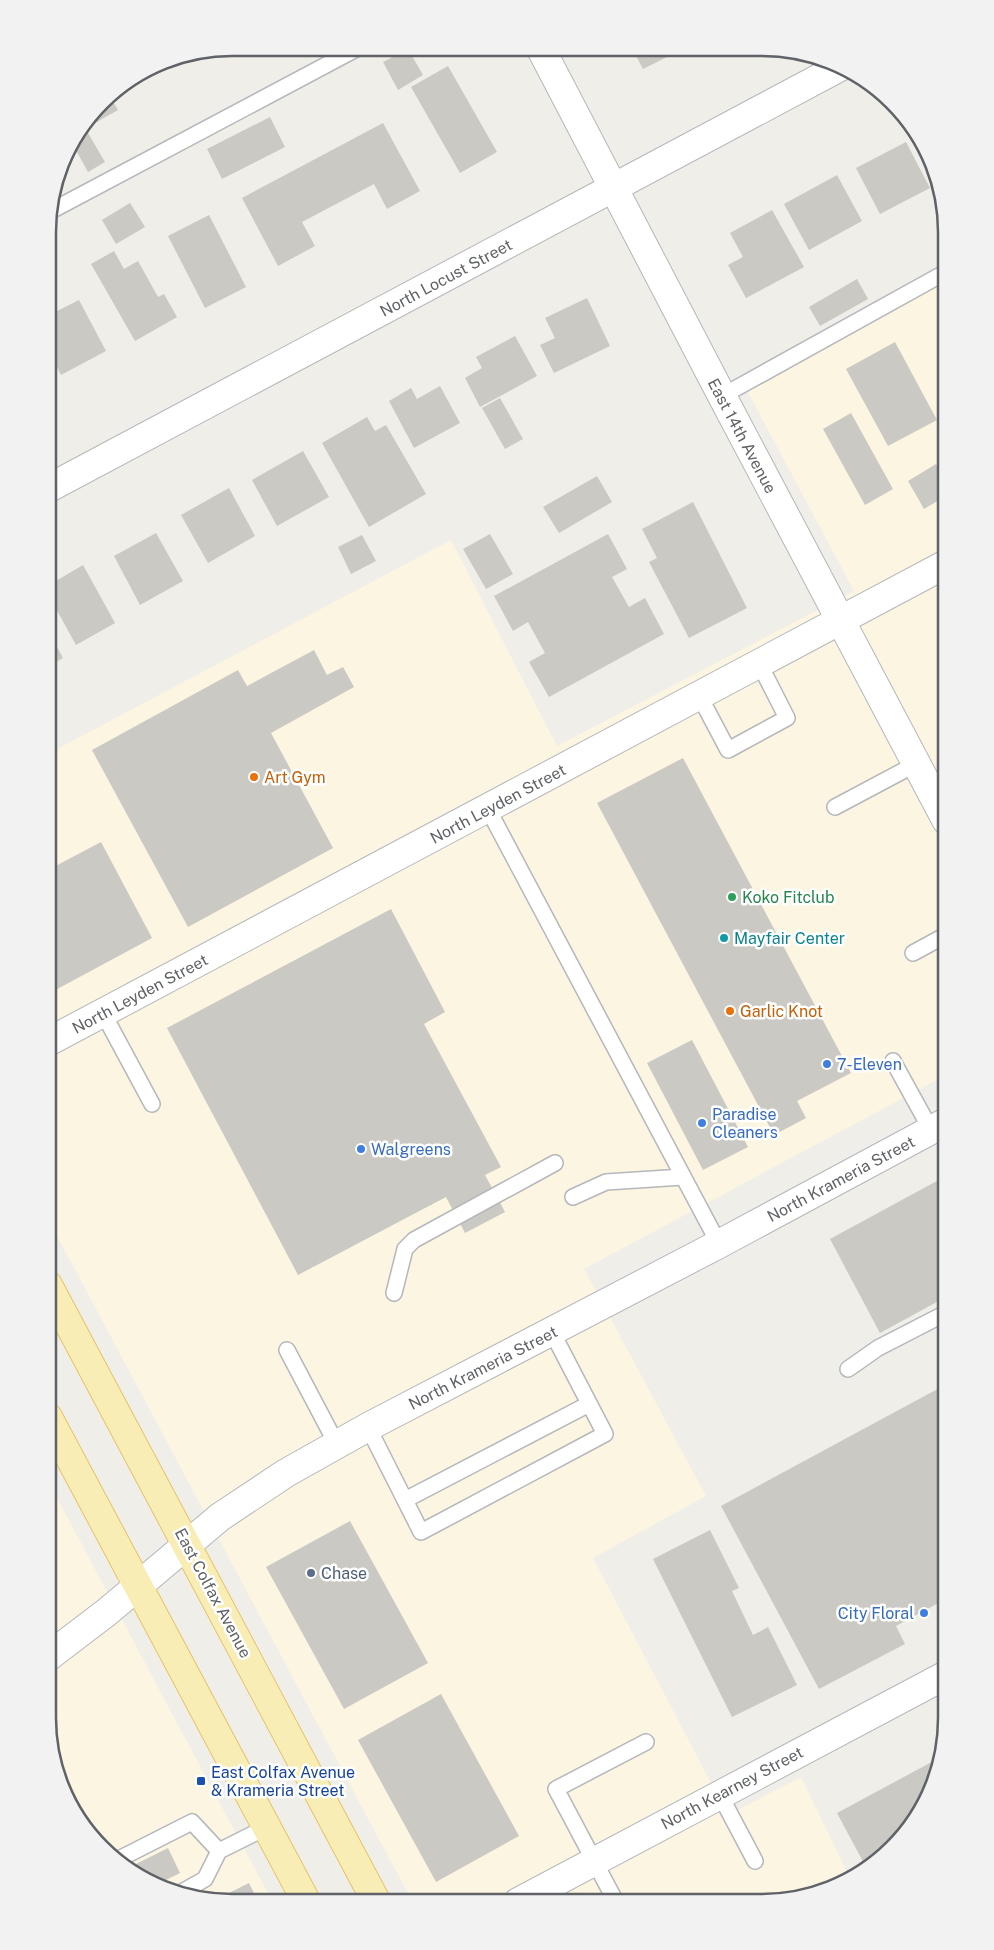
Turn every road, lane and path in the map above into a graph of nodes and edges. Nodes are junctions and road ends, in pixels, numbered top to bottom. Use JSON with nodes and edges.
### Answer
{"nodes":[{"id":1,"x":545,"y":56,"type":"edge"},
{"id":2,"x":341,"y":57,"type":"edge"},
{"id":3,"x":832,"y":71,"type":"edge"},
{"id":4,"x":613,"y":189,"type":"junction"},
{"id":5,"x":59,"y":207,"type":"edge"},
{"id":6,"x":938,"y":276,"type":"edge"},
{"id":7,"x":722,"y":396,"type":"junction"},
{"id":8,"x":57,"y":484,"type":"edge"},
{"id":9,"x":938,"y":569,"type":"edge"},
{"id":10,"x":841,"y":622,"type":"junction"},
{"id":11,"x":760,"y":665,"type":"junction"},
{"id":12,"x":700,"y":697,"type":"junction"},
{"id":13,"x":916,"y":764,"type":"junction"},
{"id":14,"x":938,"y":804,"type":"edge"},
{"id":15,"x":835,"y":807,"type":"dead end"},
{"id":16,"x":488,"y":809,"type":"junction"},
{"id":17,"x":938,"y":940,"type":"edge"},
{"id":18,"x":913,"y":953,"type":"dead end"},
{"id":19,"x":103,"y":1013,"type":"junction"},
{"id":20,"x":56,"y":1038,"type":"edge"},
{"id":21,"x":893,"y":1061,"type":"dead end"},
{"id":22,"x":152,"y":1104,"type":"dead end"},
{"id":23,"x":937,"y":1125,"type":"edge"},
{"id":24,"x":938,"y":1126,"type":"edge"},
{"id":25,"x":555,"y":1164,"type":"dead end"},
{"id":26,"x":683,"y":1177,"type":"junction"},
{"id":27,"x":573,"y":1196,"type":"dead end"},
{"id":28,"x":719,"y":1244,"type":"junction"},
{"id":29,"x":394,"y":1293,"type":"dead end"},
{"id":30,"x":56,"y":1300,"type":"edge"},
{"id":31,"x":937,"y":1317,"type":"edge"},
{"id":32,"x":552,"y":1332,"type":"junction"},
{"id":33,"x":287,"y":1350,"type":"dead end"},
{"id":34,"x":848,"y":1369,"type":"dead end"},
{"id":35,"x":589,"y":1404,"type":"junction"},
{"id":36,"x":368,"y":1427,"type":"junction"},
{"id":37,"x":56,"y":1432,"type":"edge"},
{"id":38,"x":337,"y":1445,"type":"junction"},
{"id":39,"x":405,"y":1500,"type":"junction"},
{"id":40,"x":187,"y":1544,"type":"junction"},
{"id":41,"x":138,"y":1586,"type":"junction"},
{"id":42,"x":56,"y":1651,"type":"edge"},
{"id":43,"x":937,"y":1680,"type":"edge"},
{"id":44,"x":646,"y":1742,"type":"dead end"},
{"id":45,"x":720,"y":1794,"type":"junction"},
{"id":46,"x":267,"y":1827,"type":"junction"},
{"id":47,"x":219,"y":1851,"type":"junction"},
{"id":48,"x":124,"y":1856,"type":"edge"},
{"id":49,"x":594,"y":1861,"type":"junction"},
{"id":50,"x":755,"y":1861,"type":"dead end"},
{"id":51,"x":188,"y":1888,"type":"edge"},
{"id":52,"x":302,"y":1894,"type":"edge"},
{"id":53,"x":372,"y":1894,"type":"edge"},
{"id":54,"x":533,"y":1894,"type":"edge"},
{"id":55,"x":612,"y":1894,"type":"edge"}],
"edges":[{"from":1,"to":4,"type":"street","name":"East 14th Avenue"},
{"from":2,"to":5,"type":"lane"},
{"from":3,"to":4,"type":"street","name":"North Locust Street"},
{"from":4,"to":7,"type":"street","name":"East 14th Avenue"},
{"from":4,"to":8,"type":"street","name":"North Locust Street"},
{"from":6,"to":7,"type":"lane"},
{"from":7,"to":10,"type":"street","name":"East 14th Avenue"},
{"from":9,"to":10,"type":"street","name":"North Leyden Street"},
{"from":10,"to":11,"type":"street","name":"North Leyden Street"},
{"from":10,"to":13,"type":"street","name":"East 14th Avenue"},
{"from":11,"to":12,"type":"street","name":"North Leyden Street"},
{"from":11,"to":12,"type":"lane"},
{"from":12,"to":16,"type":"street","name":"North Leyden Street"},
{"from":13,"to":14,"type":"street","name":"East 14th Avenue"},
{"from":13,"to":15,"type":"lane"},
{"from":16,"to":19,"type":"street","name":"North Leyden Street"},
{"from":16,"to":26,"type":"lane"},
{"from":17,"to":18,"type":"lane"},
{"from":19,"to":20,"type":"street","name":"North Leyden Street"},
{"from":19,"to":22,"type":"lane"},
{"from":21,"to":23,"type":"lane"},
{"from":24,"to":28,"type":"street","name":"North Krameria Street"},
{"from":25,"to":29,"type":"lane"},
{"from":26,"to":27,"type":"lane"},
{"from":26,"to":28,"type":"lane"},
{"from":28,"to":32,"type":"street","name":"North Krameria Street"},
{"from":30,"to":40,"type":"main road","name":"East Colfax Avenue"},
{"from":31,"to":34,"type":"lane"},
{"from":32,"to":35,"type":"lane"},
{"from":32,"to":36,"type":"street","name":"North Krameria Street"},
{"from":33,"to":38,"type":"lane"},
{"from":35,"to":39,"type":"lane"},
{"from":35,"to":39,"type":"lane"},
{"from":36,"to":38,"type":"street","name":"North Krameria Street"},
{"from":36,"to":39,"type":"lane"},
{"from":37,"to":41,"type":"main road"},
{"from":38,"to":40,"type":"street","name":"North Krameria Street"},
{"from":40,"to":41,"type":"street","name":"North Krameria Street"},
{"from":40,"to":53,"type":"main road","name":"East Colfax Avenue"},
{"from":41,"to":42,"type":"street","name":"North Krameria Street"},
{"from":41,"to":46,"type":"main road"},
{"from":43,"to":45,"type":"street","name":"North Kearney Street"},
{"from":44,"to":49,"type":"lane"},
{"from":45,"to":49,"type":"street","name":"North Kearney Street"},
{"from":45,"to":50,"type":"lane"},
{"from":46,"to":47,"type":"lane"},
{"from":46,"to":52,"type":"main road"},
{"from":47,"to":48,"type":"lane"},
{"from":47,"to":51,"type":"lane"},
{"from":49,"to":54,"type":"street","name":"North Kearney Street"},
{"from":49,"to":55,"type":"lane"}]}
